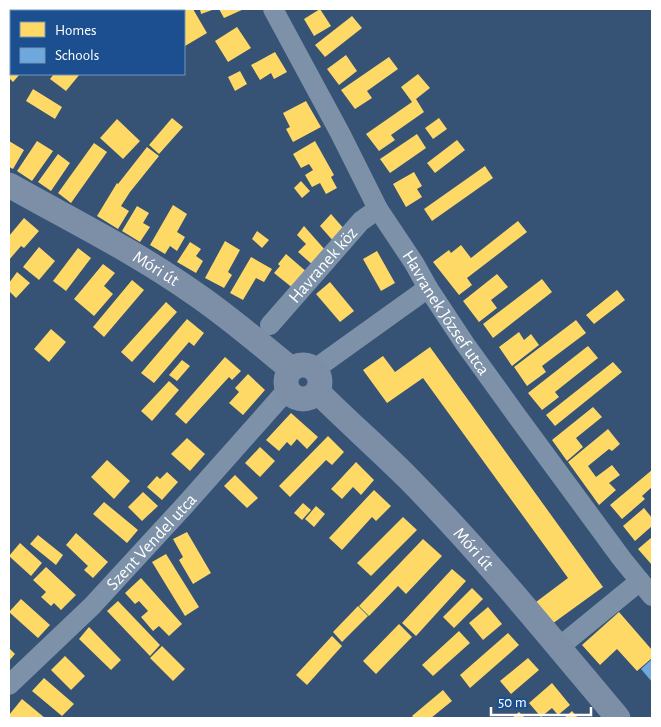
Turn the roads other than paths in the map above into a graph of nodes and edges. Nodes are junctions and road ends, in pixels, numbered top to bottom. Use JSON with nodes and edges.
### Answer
{"nodes":[{"id":1,"x":273,"y":9,"type":"edge"},
{"id":2,"x":9,"y":185,"type":"edge"},
{"id":3,"x":378,"y":209,"type":"junction"},
{"id":4,"x":428,"y":288,"type":"junction"},
{"id":5,"x":270,"y":325,"type":"dead end"},
{"id":6,"x":289,"y":380,"type":"junction"},
{"id":7,"x":316,"y":380,"type":"junction"},
{"id":8,"x":646,"y":589,"type":"edge"},
{"id":9,"x":558,"y":648,"type":"junction"},
{"id":10,"x":9,"y":685,"type":"edge"},
{"id":11,"x":618,"y":718,"type":"edge"}],
"edges":[{"from":1,"to":3,"type":"street","name":"Havranek József utca"},
{"from":2,"to":6,"type":"main road","name":"Móri út"},
{"from":3,"to":4,"type":"street","name":"Havranek József utca"},
{"from":3,"to":5,"type":"street","name":"Havranek köz"},
{"from":4,"to":7,"type":"street"},
{"from":4,"to":8,"type":"street","name":"Havranek József utca"},
{"from":6,"to":7,"type":"main road"},
{"from":6,"to":10,"type":"street","name":"Szent Vendel utca"},
{"from":7,"to":9,"type":"main road","name":"Móri út"},
{"from":8,"to":9,"type":"street"},
{"from":9,"to":11,"type":"main road","name":"Móri út"}]}
